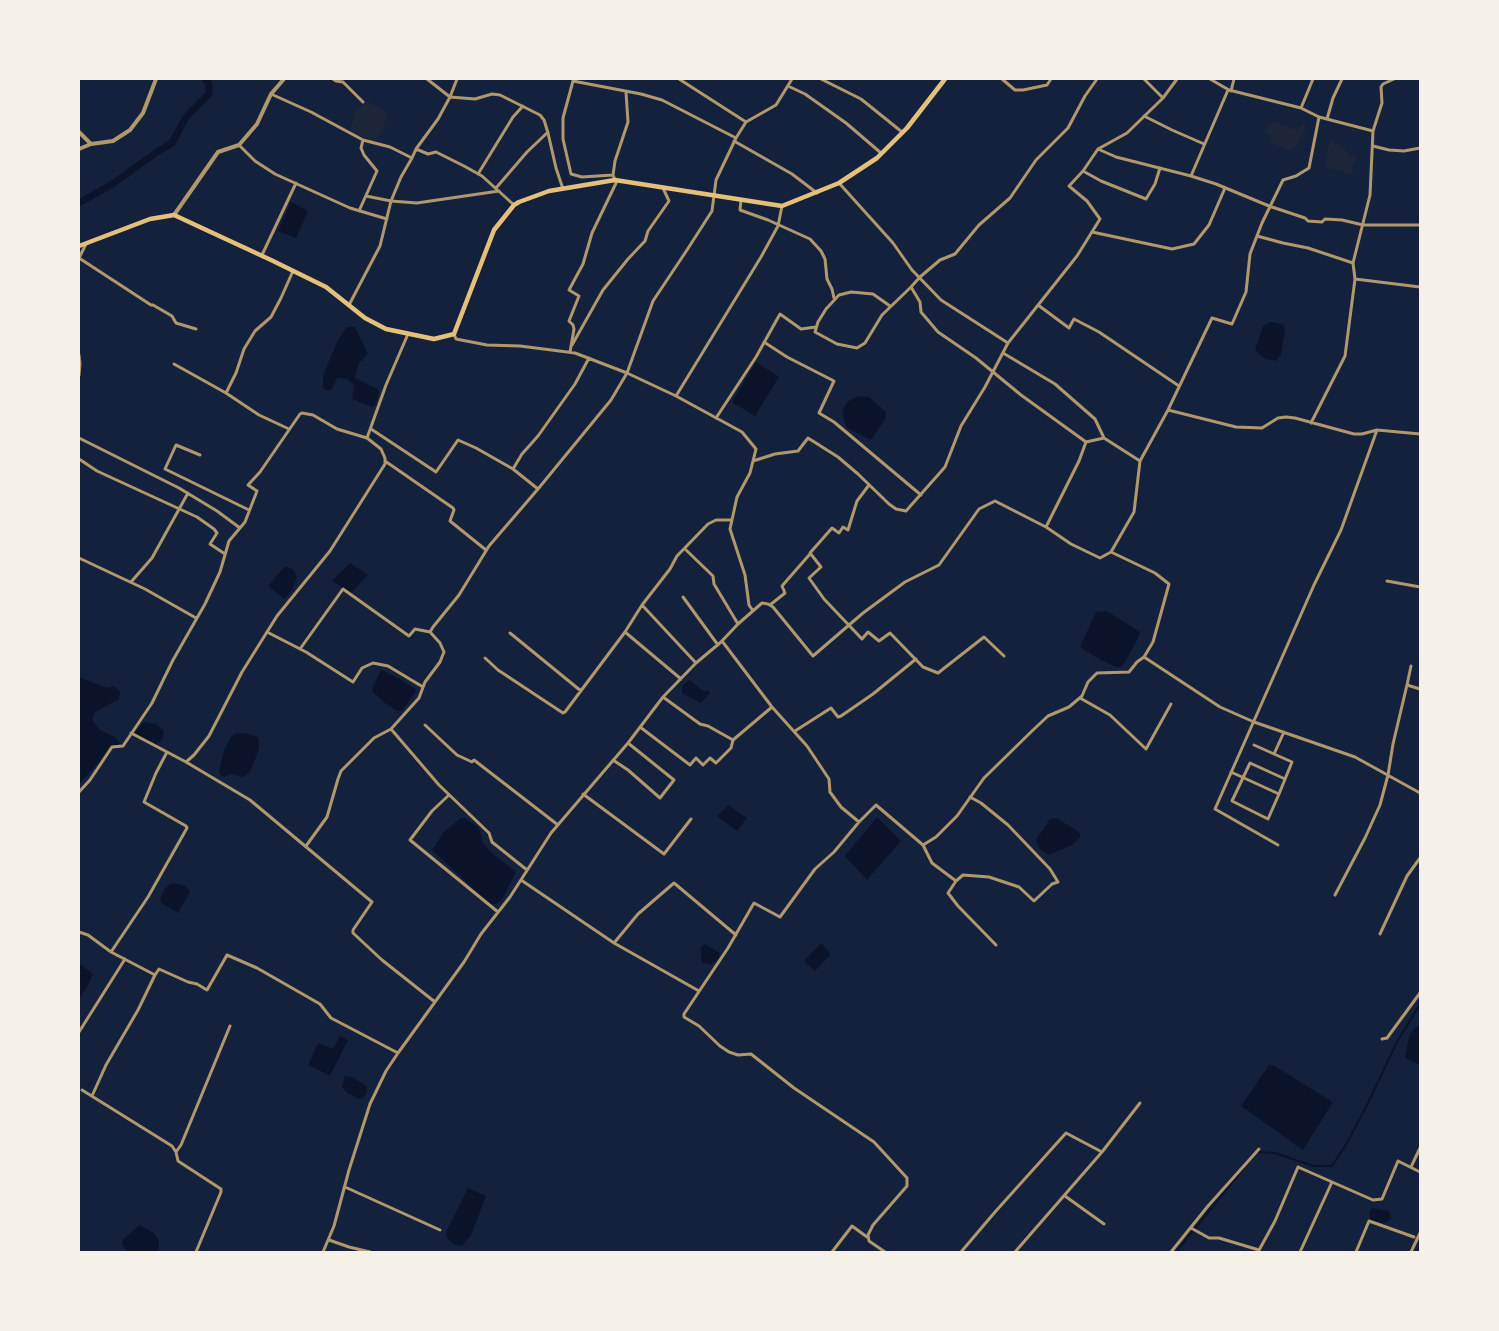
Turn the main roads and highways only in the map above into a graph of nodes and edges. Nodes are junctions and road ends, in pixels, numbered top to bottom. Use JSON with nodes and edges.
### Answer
{"nodes":[{"id":1,"x":945,"y":79,"type":"edge"},
{"id":2,"x":79,"y":246,"type":"edge"}],
"edges":[{"from":1,"to":2,"type":"main road"}]}
